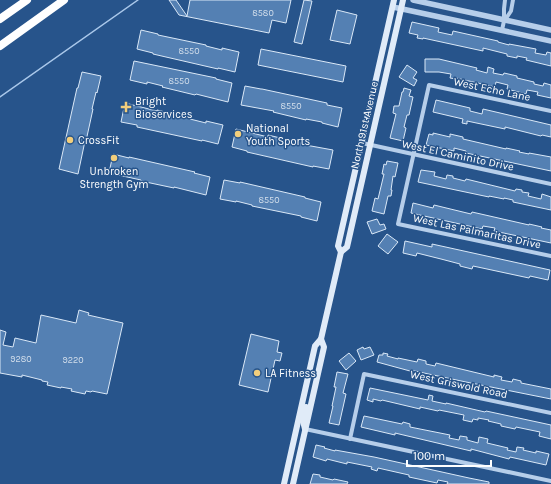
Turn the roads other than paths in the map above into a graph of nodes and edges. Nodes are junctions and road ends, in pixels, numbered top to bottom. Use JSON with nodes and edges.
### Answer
{"nodes":[{"id":1,"x":27,"y":0,"type":"edge"},
{"id":2,"x":64,"y":0,"type":"edge"},
{"id":3,"x":403,"y":0,"type":"edge"},
{"id":4,"x":413,"y":0,"type":"edge"},
{"id":5,"x":505,"y":0,"type":"edge"},
{"id":6,"x":513,"y":0,"type":"edge"},
{"id":7,"x":393,"y":3,"type":"edge"},
{"id":8,"x":401,"y":8,"type":"junction"},
{"id":9,"x":0,"y":19,"type":"edge"},
{"id":10,"x":504,"y":20,"type":"junction"},
{"id":11,"x":502,"y":30,"type":"junction"},
{"id":12,"x":551,"y":30,"type":"edge"},
{"id":13,"x":551,"y":40,"type":"edge"},
{"id":14,"x":0,"y":46,"type":"edge"},
{"id":15,"x":551,"y":111,"type":"edge"},
{"id":16,"x":362,"y":143,"type":"junction"},
{"id":17,"x":370,"y":145,"type":"junction"},
{"id":18,"x":414,"y":154,"type":"junction"},
{"id":19,"x":551,"y":184,"type":"edge"},
{"id":20,"x":341,"y":252,"type":"junction"},
{"id":21,"x":551,"y":256,"type":"edge"},
{"id":22,"x":321,"y":339,"type":"junction"},
{"id":23,"x":306,"y":385,"type":"junction"},
{"id":24,"x":551,"y":413,"type":"edge"},
{"id":25,"x":306,"y":429,"type":"junction"},
{"id":26,"x":350,"y":439,"type":"junction"},
{"id":27,"x":551,"y":481,"type":"edge"},
{"id":28,"x":284,"y":484,"type":"edge"},
{"id":29,"x":293,"y":484,"type":"edge"}],
"edges":[{"from":1,"to":9,"type":"highway"},
{"from":2,"to":14,"type":"highway"},
{"from":3,"to":8,"type":"main road","name":"North 91st Avenue"},
{"from":4,"to":10,"type":"street"},
{"from":5,"to":10,"type":"street"},
{"from":6,"to":10,"type":"street"},
{"from":7,"to":8,"type":"street"},
{"from":7,"to":16,"type":"main road","name":"North 91st Avenue"},
{"from":8,"to":11,"type":"street"},
{"from":8,"to":17,"type":"main road","name":"North 91st Avenue"},
{"from":10,"to":11,"type":"street"},
{"from":10,"to":12,"type":"street"},
{"from":11,"to":13,"type":"street"},
{"from":15,"to":18,"type":"street","name":"West Echo Lane"},
{"from":16,"to":17,"type":"street","name":"West El Caminito Drive"},
{"from":16,"to":20,"type":"main road","name":"North 91st Avenue"},
{"from":17,"to":18,"type":"street","name":"West El Caminito Drive"},
{"from":17,"to":20,"type":"main road","name":"North 91st Avenue"},
{"from":18,"to":19,"type":"street","name":"West El Caminito Drive"},
{"from":18,"to":21,"type":"street","name":"West Las Palmaritas Drive"},
{"from":20,"to":22,"type":"main road","name":"North 91st Avenue"},
{"from":22,"to":23,"type":"main road","name":"North 91st Avenue"},
{"from":22,"to":25,"type":"main road","name":"North 91st Avenue"},
{"from":23,"to":25,"type":"main road"},
{"from":23,"to":28,"type":"main road","name":"North 91st Avenue"},
{"from":24,"to":26,"type":"street","name":"West Griswold Road"},
{"from":25,"to":26,"type":"street"},
{"from":25,"to":29,"type":"main road","name":"North 91st Avenue"},
{"from":26,"to":27,"type":"street"}]}
